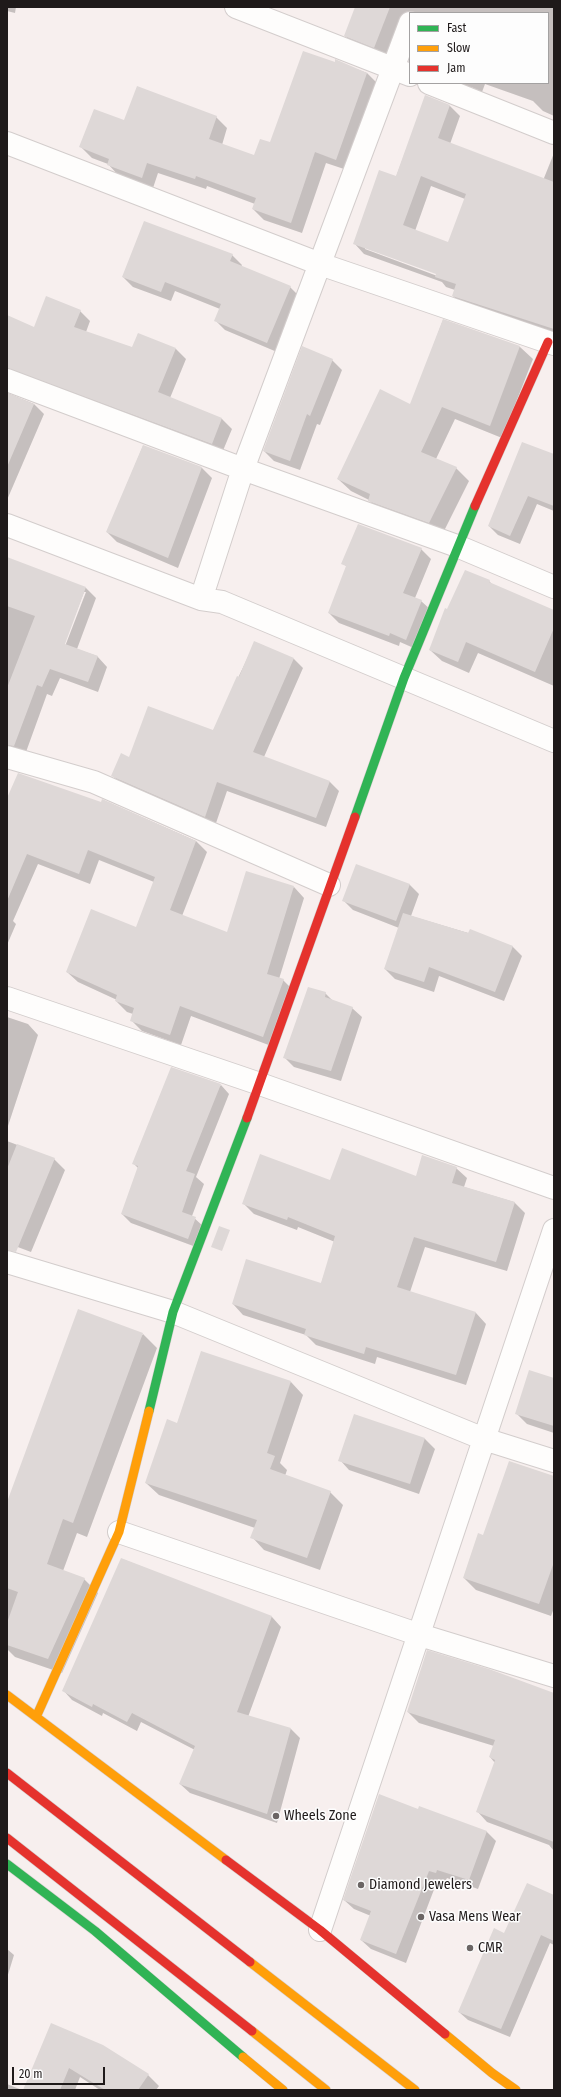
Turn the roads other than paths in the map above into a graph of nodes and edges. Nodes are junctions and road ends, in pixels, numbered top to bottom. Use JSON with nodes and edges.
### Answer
{"nodes":[{"id":1,"x":239,"y":8,"type":"edge"},
{"id":2,"x":409,"y":29,"type":"edge"},
{"id":3,"x":402,"y":72,"type":"edge"},
{"id":4,"x":432,"y":84,"type":"edge"},
{"id":5,"x":554,"y":133,"type":"edge"},
{"id":6,"x":7,"y":143,"type":"edge"},
{"id":7,"x":320,"y":264,"type":"junction"},
{"id":8,"x":551,"y":343,"type":"edge"},
{"id":9,"x":7,"y":380,"type":"edge"},
{"id":10,"x":244,"y":469,"type":"junction"},
{"id":11,"x":7,"y":525,"type":"edge"},
{"id":12,"x":457,"y":546,"type":"junction"},
{"id":13,"x":554,"y":587,"type":"edge"},
{"id":14,"x":201,"y":599,"type":"junction"},
{"id":15,"x":404,"y":678,"type":"junction"},
{"id":16,"x":554,"y":741,"type":"edge"},
{"id":17,"x":7,"y":757,"type":"edge"},
{"id":18,"x":330,"y":885,"type":"junction"},
{"id":19,"x":7,"y":998,"type":"edge"},
{"id":20,"x":260,"y":1084,"type":"junction"},
{"id":21,"x":554,"y":1188,"type":"edge"},
{"id":22,"x":554,"y":1230,"type":"edge"},
{"id":23,"x":7,"y":1262,"type":"edge"},
{"id":24,"x":173,"y":1312,"type":"junction"},
{"id":25,"x":484,"y":1439,"type":"junction"},
{"id":26,"x":554,"y":1461,"type":"edge"},
{"id":27,"x":119,"y":1532,"type":"junction"},
{"id":28,"x":420,"y":1635,"type":"junction"},
{"id":29,"x":554,"y":1676,"type":"edge"},
{"id":30,"x":7,"y":1695,"type":"edge"},
{"id":31,"x":37,"y":1716,"type":"junction"},
{"id":32,"x":7,"y":1773,"type":"edge"},
{"id":33,"x":7,"y":1838,"type":"edge"},
{"id":34,"x":7,"y":1864,"type":"edge"},
{"id":35,"x":320,"y":1930,"type":"junction"},
{"id":36,"x":283,"y":2090,"type":"edge"},
{"id":37,"x":326,"y":2090,"type":"edge"},
{"id":38,"x":415,"y":2090,"type":"edge"},
{"id":39,"x":516,"y":2090,"type":"edge"}],
"edges":[{"from":1,"to":3,"type":"street"},
{"from":2,"to":3,"type":"street"},
{"from":3,"to":7,"type":"street"},
{"from":4,"to":5,"type":"street"},
{"from":6,"to":7,"type":"street"},
{"from":7,"to":8,"type":"street"},
{"from":7,"to":10,"type":"street"},
{"from":8,"to":12,"type":"main road"},
{"from":9,"to":10,"type":"street"},
{"from":10,"to":12,"type":"street"},
{"from":10,"to":14,"type":"street"},
{"from":11,"to":14,"type":"street"},
{"from":12,"to":13,"type":"street"},
{"from":12,"to":15,"type":"main road"},
{"from":14,"to":15,"type":"street"},
{"from":15,"to":16,"type":"street"},
{"from":15,"to":18,"type":"main road"},
{"from":17,"to":18,"type":"street"},
{"from":18,"to":20,"type":"main road"},
{"from":19,"to":20,"type":"street"},
{"from":20,"to":21,"type":"street"},
{"from":20,"to":24,"type":"main road"},
{"from":22,"to":25,"type":"street"},
{"from":23,"to":24,"type":"street"},
{"from":24,"to":25,"type":"street"},
{"from":24,"to":27,"type":"main road"},
{"from":25,"to":26,"type":"street"},
{"from":25,"to":28,"type":"street"},
{"from":27,"to":28,"type":"street"},
{"from":27,"to":31,"type":"main road"},
{"from":28,"to":29,"type":"street"},
{"from":28,"to":35,"type":"street"},
{"from":30,"to":31,"type":"main road"},
{"from":31,"to":35,"type":"main road"},
{"from":32,"to":38,"type":"main road"},
{"from":33,"to":37,"type":"main road"},
{"from":34,"to":36,"type":"main road"},
{"from":35,"to":39,"type":"main road"}]}
